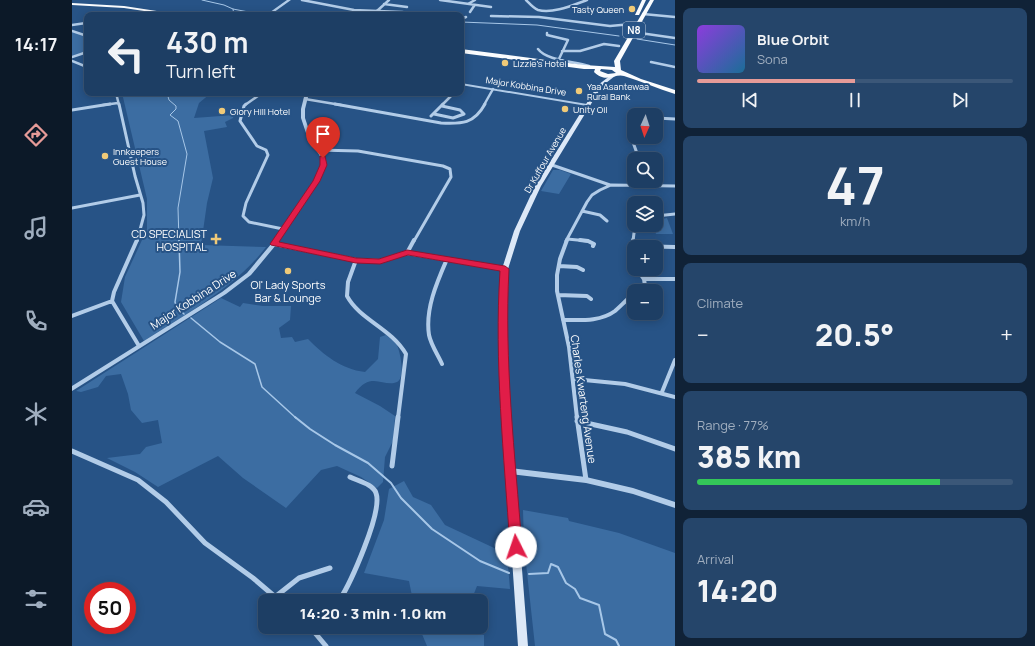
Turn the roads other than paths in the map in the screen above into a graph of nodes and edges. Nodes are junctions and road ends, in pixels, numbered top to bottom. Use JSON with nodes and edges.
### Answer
{"nodes":[{"id":1,"x":289,"y":0,"type":"edge"},
{"id":2,"x":302,"y":0,"type":"edge"},
{"id":3,"x":389,"y":0,"type":"edge"},
{"id":4,"x":440,"y":0,"type":"edge"},
{"id":5,"x":475,"y":0,"type":"edge"},
{"id":6,"x":526,"y":0,"type":"edge"},
{"id":7,"x":587,"y":0,"type":"edge"},
{"id":8,"x":644,"y":0,"type":"edge"},
{"id":9,"x":652,"y":0,"type":"edge"},
{"id":10,"x":452,"y":1,"type":"edge"},
{"id":11,"x":72,"y":4,"type":"edge"},
{"id":12,"x":384,"y":4,"type":"junction"},
{"id":13,"x":468,"y":4,"type":"junction"},
{"id":14,"x":474,"y":6,"type":"junction"},
{"id":15,"x":406,"y":7,"type":"dead end"},
{"id":16,"x":491,"y":7,"type":"dead end"},
{"id":17,"x":377,"y":11,"type":"junction"},
{"id":18,"x":160,"y":12,"type":"edge"},
{"id":19,"x":272,"y":12,"type":"edge"},
{"id":20,"x":402,"y":12,"type":"edge"},
{"id":21,"x":470,"y":12,"type":"dead end"},
{"id":22,"x":644,"y":13,"type":"junction"},
{"id":23,"x":491,"y":16,"type":"dead end"},
{"id":24,"x":675,"y":17,"type":"edge"},
{"id":25,"x":84,"y":22,"type":"edge"},
{"id":26,"x":72,"y":24,"type":"edge"},
{"id":27,"x":632,"y":24,"type":"junction"},
{"id":28,"x":72,"y":31,"type":"edge"},
{"id":29,"x":633,"y":32,"type":"junction"},
{"id":30,"x":547,"y":33,"type":"dead end"},
{"id":31,"x":84,"y":35,"type":"edge"},
{"id":32,"x":675,"y":38,"type":"edge"},
{"id":33,"x":619,"y":46,"type":"junction"},
{"id":34,"x":538,"y":49,"type":"dead end"},
{"id":35,"x":464,"y":52,"type":"edge"},
{"id":36,"x":562,"y":52,"type":"junction"},
{"id":37,"x":84,"y":53,"type":"edge"},
{"id":38,"x":72,"y":57,"type":"edge"},
{"id":39,"x":72,"y":61,"type":"edge"},
{"id":40,"x":613,"y":61,"type":"junction"},
{"id":41,"x":558,"y":62,"type":"junction"},
{"id":42,"x":651,"y":62,"type":"dead end"},
{"id":43,"x":576,"y":66,"type":"junction"},
{"id":44,"x":589,"y":66,"type":"junction"},
{"id":45,"x":84,"y":67,"type":"edge"},
{"id":46,"x":675,"y":67,"type":"edge"},
{"id":47,"x":600,"y":70,"type":"junction"},
{"id":48,"x":618,"y":70,"type":"junction"},
{"id":49,"x":613,"y":76,"type":"junction"},
{"id":50,"x":637,"y":79,"type":"junction"},
{"id":51,"x":464,"y":85,"type":"edge"},
{"id":52,"x":600,"y":85,"type":"junction"},
{"id":53,"x":493,"y":89,"type":"junction"},
{"id":54,"x":675,"y":92,"type":"edge"},
{"id":55,"x":117,"y":96,"type":"edge"},
{"id":56,"x":258,"y":96,"type":"edge"},
{"id":57,"x":306,"y":96,"type":"edge"},
{"id":58,"x":451,"y":96,"type":"edge"},
{"id":59,"x":118,"y":103,"type":"junction"},
{"id":60,"x":588,"y":105,"type":"junction"},
{"id":61,"x":442,"y":106,"type":"junction"},
{"id":62,"x":72,"y":110,"type":"edge"},
{"id":63,"x":434,"y":114,"type":"junction"},
{"id":64,"x":431,"y":116,"type":"dead end"},
{"id":65,"x":663,"y":118,"type":"edge"},
{"id":66,"x":675,"y":119,"type":"edge"},
{"id":67,"x":318,"y":150,"type":"junction"},
{"id":68,"x":552,"y":165,"type":"junction"},
{"id":69,"x":611,"y":185,"type":"junction"},
{"id":70,"x":627,"y":185,"type":"edge"},
{"id":71,"x":663,"y":186,"type":"edge"},
{"id":72,"x":675,"y":186,"type":"edge"},
{"id":73,"x":140,"y":195,"type":"junction"},
{"id":74,"x":72,"y":208,"type":"edge"},
{"id":75,"x":582,"y":211,"type":"junction"},
{"id":76,"x":675,"y":214,"type":"edge"},
{"id":77,"x":663,"y":215,"type":"edge"},
{"id":78,"x":607,"y":221,"type":"dead end"},
{"id":79,"x":283,"y":229,"type":"junction"},
{"id":80,"x":567,"y":239,"type":"junction"},
{"id":81,"x":274,"y":244,"type":"junction"},
{"id":82,"x":593,"y":246,"type":"dead end"},
{"id":83,"x":663,"y":247,"type":"edge"},
{"id":84,"x":675,"y":247,"type":"edge"},
{"id":85,"x":407,"y":253,"type":"junction"},
{"id":86,"x":447,"y":259,"type":"junction"},
{"id":87,"x":356,"y":260,"type":"junction"},
{"id":88,"x":559,"y":266,"type":"junction"},
{"id":89,"x":505,"y":269,"type":"junction"},
{"id":90,"x":583,"y":270,"type":"dead end"},
{"id":91,"x":642,"y":276,"type":"edge"},
{"id":92,"x":644,"y":279,"type":"junction"},
{"id":93,"x":675,"y":279,"type":"edge"},
{"id":94,"x":645,"y":284,"type":"edge"},
{"id":95,"x":558,"y":296,"type":"junction"},
{"id":96,"x":627,"y":298,"type":"edge"},
{"id":97,"x":591,"y":299,"type":"dead end"},
{"id":98,"x":112,"y":301,"type":"junction"},
{"id":99,"x":72,"y":316,"type":"edge"},
{"id":100,"x":563,"y":320,"type":"junction"},
{"id":101,"x":139,"y":346,"type":"junction"},
{"id":102,"x":675,"y":360,"type":"edge"},
{"id":103,"x":442,"y":364,"type":"dead end"},
{"id":104,"x":574,"y":379,"type":"junction"},
{"id":105,"x":72,"y":389,"type":"edge"},
{"id":106,"x":662,"y":392,"type":"junction"},
{"id":107,"x":675,"y":397,"type":"edge"},
{"id":108,"x":577,"y":421,"type":"junction"},
{"id":109,"x":675,"y":449,"type":"edge"},
{"id":110,"x":72,"y":451,"type":"edge"},
{"id":111,"x":392,"y":466,"type":"dead end"},
{"id":112,"x":510,"y":471,"type":"junction"},
{"id":113,"x":350,"y":477,"type":"dead end"},
{"id":114,"x":586,"y":480,"type":"junction"},
{"id":115,"x":675,"y":506,"type":"edge"},
{"id":116,"x":330,"y":568,"type":"dead end"},
{"id":117,"x":272,"y":594,"type":"edge"},
{"id":118,"x":279,"y":594,"type":"edge"},
{"id":119,"x":343,"y":594,"type":"edge"},
{"id":120,"x":317,"y":634,"type":"edge"},
{"id":121,"x":326,"y":646,"type":"edge"},
{"id":122,"x":523,"y":646,"type":"edge"}],
"edges":[{"from":1,"to":19,"type":"street"},
{"from":2,"to":17,"type":"street"},
{"from":3,"to":12,"type":"street"},
{"from":4,"to":10,"type":"street"},
{"from":5,"to":13,"type":"street"},
{"from":6,"to":7,"type":"street"},
{"from":8,"to":27,"type":"highway","number":"N8"},
{"from":9,"to":22,"type":"highway","number":"N8"},
{"from":10,"to":13,"type":"street"},
{"from":11,"to":18,"type":"highway"},
{"from":12,"to":15,"type":"street"},
{"from":12,"to":17,"type":"street"},
{"from":13,"to":14,"type":"street"},
{"from":14,"to":16,"type":"street"},
{"from":14,"to":21,"type":"street"},
{"from":17,"to":20,"type":"street"},
{"from":22,"to":24,"type":"street"},
{"from":22,"to":29,"type":"highway","number":"N8"},
{"from":23,"to":27,"type":"street"},
{"from":25,"to":26,"type":"street"},
{"from":27,"to":33,"type":"highway","number":"N8"},
{"from":28,"to":31,"type":"street"},
{"from":29,"to":32,"type":"street"},
{"from":29,"to":40,"type":"highway","number":"N8"},
{"from":30,"to":36,"type":"street"},
{"from":33,"to":36,"type":"street"},
{"from":33,"to":40,"type":"highway","number":"N8"},
{"from":34,"to":41,"type":"street"},
{"from":35,"to":41,"type":"highway"},
{"from":36,"to":41,"type":"street"},
{"from":37,"to":38,"type":"street"},
{"from":39,"to":45,"type":"street"},
{"from":40,"to":44,"type":"highway"},
{"from":40,"to":47,"type":"highway","number":"N8"},
{"from":40,"to":48,"type":"highway"},
{"from":40,"to":50,"type":"highway"},
{"from":41,"to":43,"type":"highway"},
{"from":41,"to":44,"type":"street"},
{"from":42,"to":46,"type":"street"},
{"from":43,"to":44,"type":"highway"},
{"from":43,"to":47,"type":"highway"},
{"from":47,"to":48,"type":"highway"},
{"from":47,"to":49,"type":"highway"},
{"from":47,"to":52,"type":"main road"},
{"from":48,"to":49,"type":"highway"},
{"from":48,"to":50,"type":"highway"},
{"from":49,"to":50,"type":"highway"},
{"from":49,"to":52,"type":"main road"},
{"from":50,"to":54,"type":"highway"},
{"from":51,"to":53,"type":"street","name":"Major Kobbina Drive"},
{"from":52,"to":60,"type":"main road","name":"Dr Kuffour Avenue"},
{"from":53,"to":57,"type":"street"},
{"from":53,"to":60,"type":"street","name":"Major Kobbina Drive"},
{"from":55,"to":59,"type":"street"},
{"from":56,"to":79,"type":"street"},
{"from":57,"to":67,"type":"street","name":"Major Kobbina Drive"},
{"from":58,"to":61,"type":"street"},
{"from":59,"to":62,"type":"street"},
{"from":59,"to":73,"type":"street"},
{"from":60,"to":68,"type":"main road","name":"Dr Kuffour Avenue"},
{"from":61,"to":63,"type":"street"},
{"from":61,"to":63,"type":"street"},
{"from":63,"to":64,"type":"street"},
{"from":65,"to":66,"type":"street"},
{"from":67,"to":79,"type":"street","name":"Major Kobbina Drive"},
{"from":67,"to":85,"type":"street"},
{"from":68,"to":69,"type":"street"},
{"from":68,"to":89,"type":"main road","name":"Dr Kuffour Avenue"},
{"from":69,"to":70,"type":"street"},
{"from":69,"to":75,"type":"street","name":"Charles Kwarteng Avenue"},
{"from":71,"to":72,"type":"street"},
{"from":73,"to":74,"type":"street"},
{"from":73,"to":98,"type":"street"},
{"from":75,"to":78,"type":"street"},
{"from":75,"to":80,"type":"street","name":"Charles Kwarteng Avenue"},
{"from":76,"to":77,"type":"street"},
{"from":79,"to":81,"type":"street","name":"Major Kobbina Drive"},
{"from":80,"to":82,"type":"street"},
{"from":80,"to":88,"type":"street","name":"Charles Kwarteng Avenue"},
{"from":81,"to":87,"type":"street"},
{"from":81,"to":101,"type":"street","name":"Major Kobbina Drive"},
{"from":83,"to":84,"type":"street"},
{"from":85,"to":86,"type":"street"},
{"from":85,"to":87,"type":"street"},
{"from":86,"to":89,"type":"street"},
{"from":86,"to":103,"type":"street"},
{"from":87,"to":111,"type":"street"},
{"from":88,"to":90,"type":"street"},
{"from":88,"to":95,"type":"street","name":"Charles Kwarteng Avenue"},
{"from":89,"to":112,"type":"main road","name":"Dr Kuffour Avenue"},
{"from":91,"to":92,"type":"street"},
{"from":92,"to":93,"type":"street"},
{"from":92,"to":94,"type":"street"},
{"from":95,"to":97,"type":"street"},
{"from":95,"to":100,"type":"street","name":"Charles Kwarteng Avenue"},
{"from":96,"to":100,"type":"street"},
{"from":98,"to":99,"type":"street"},
{"from":98,"to":101,"type":"street"},
{"from":100,"to":104,"type":"street","name":"Charles Kwarteng Avenue"},
{"from":101,"to":105,"type":"street","name":"Major Kobbina Drive"},
{"from":102,"to":106,"type":"street"},
{"from":104,"to":106,"type":"street"},
{"from":104,"to":108,"type":"street","name":"Charles Kwarteng Avenue"},
{"from":106,"to":107,"type":"street"},
{"from":108,"to":109,"type":"street"},
{"from":108,"to":114,"type":"street","name":"Charles Kwarteng Avenue"},
{"from":110,"to":117,"type":"street"},
{"from":112,"to":114,"type":"street"},
{"from":112,"to":122,"type":"main road","name":"Dr Kuffour Avenue"},
{"from":113,"to":119,"type":"street"},
{"from":114,"to":115,"type":"street"},
{"from":116,"to":118,"type":"street"},
{"from":120,"to":121,"type":"street"}]}
